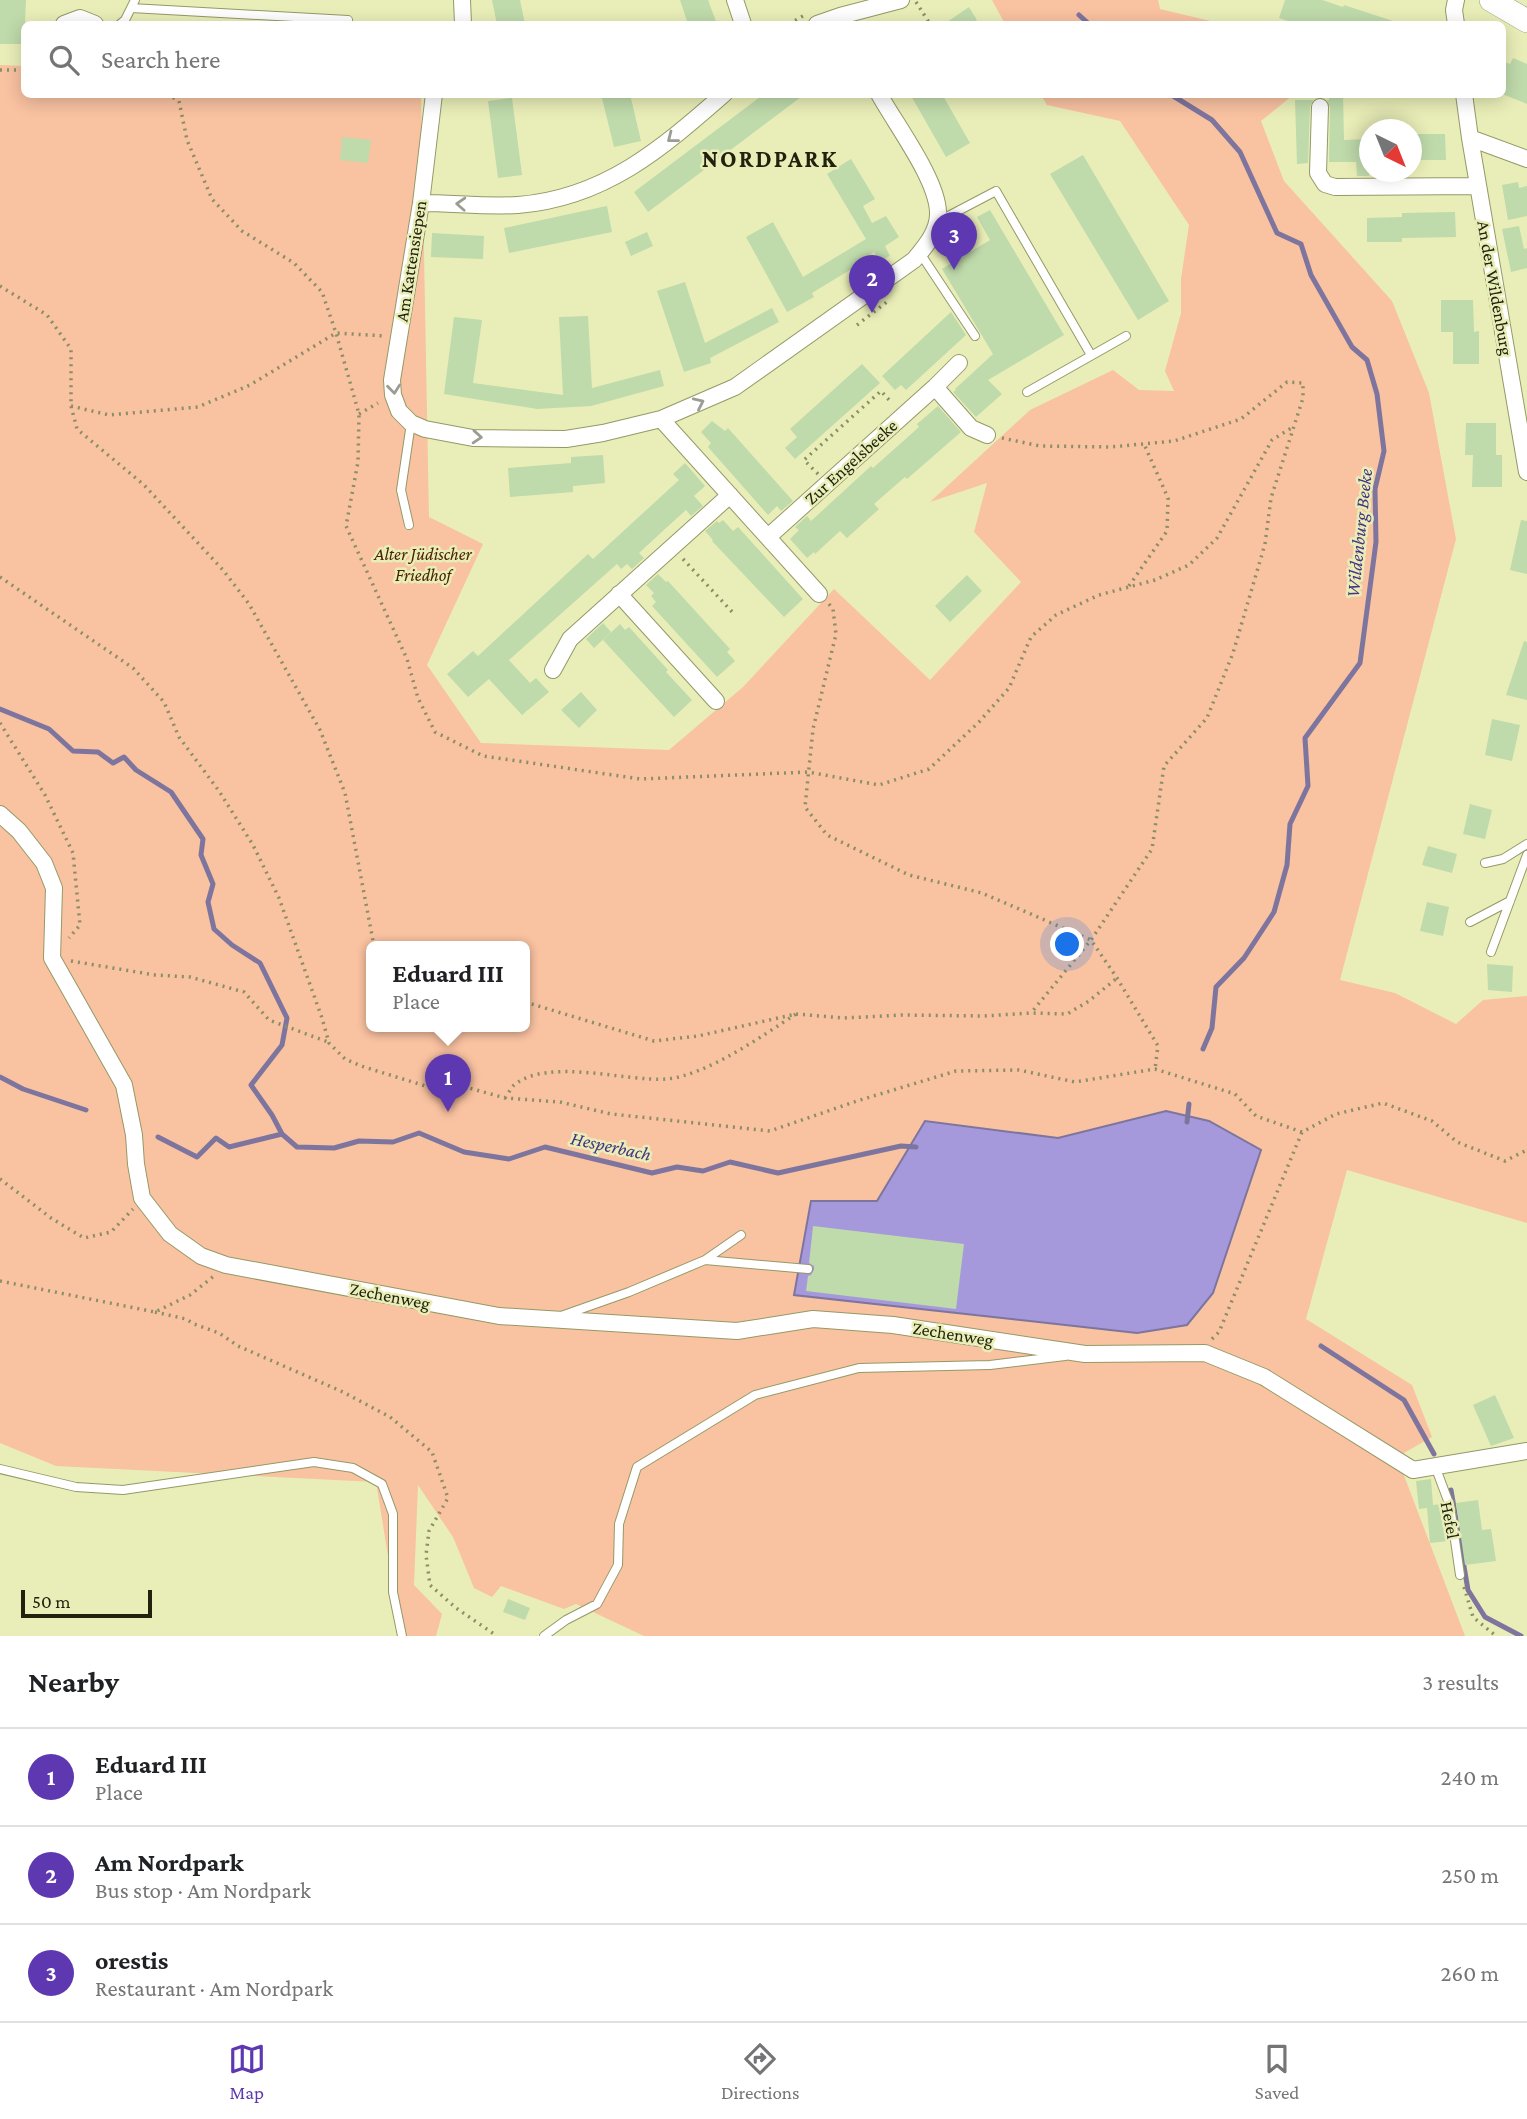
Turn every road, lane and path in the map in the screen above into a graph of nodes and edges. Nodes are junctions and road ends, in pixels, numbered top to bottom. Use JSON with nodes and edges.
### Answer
{"nodes":[{"id":1,"x":81,"y":0,"type":"edge"},
{"id":2,"x":462,"y":0,"type":"edge"},
{"id":3,"x":735,"y":0,"type":"edge"},
{"id":4,"x":901,"y":0,"type":"edge"},
{"id":5,"x":915,"y":0,"type":"edge"},
{"id":6,"x":1456,"y":0,"type":"edge"},
{"id":7,"x":1491,"y":0,"type":"edge"},
{"id":8,"x":133,"y":4,"type":"edge"},
{"id":9,"x":348,"y":20,"type":"dead end"},
{"id":10,"x":842,"y":20,"type":"edge"},
{"id":11,"x":1527,"y":20,"type":"edge"},
{"id":12,"x":88,"y":21,"type":"edge"},
{"id":13,"x":124,"y":21,"type":"edge"},
{"id":14,"x":463,"y":21,"type":"edge"},
{"id":15,"x":742,"y":21,"type":"edge"},
{"id":16,"x":928,"y":21,"type":"edge"},
{"id":17,"x":1456,"y":21,"type":"edge"},
{"id":18,"x":0,"y":70,"type":"edge"},
{"id":19,"x":21,"y":70,"type":"edge"},
{"id":20,"x":174,"y":98,"type":"edge"},
{"id":21,"x":434,"y":98,"type":"edge"},
{"id":22,"x":719,"y":98,"type":"edge"},
{"id":23,"x":881,"y":98,"type":"edge"},
{"id":24,"x":1465,"y":98,"type":"edge"},
{"id":25,"x":1320,"y":107,"type":"dead end"},
{"id":26,"x":1470,"y":138,"type":"junction"},
{"id":27,"x":1527,"y":159,"type":"edge"},
{"id":28,"x":1478,"y":186,"type":"junction"},
{"id":29,"x":421,"y":203,"type":"junction"},
{"id":30,"x":937,"y":222,"type":"junction"},
{"id":31,"x":917,"y":256,"type":"junction"},
{"id":32,"x":0,"y":286,"type":"edge"},
{"id":33,"x":888,"y":301,"type":"dead end"},
{"id":34,"x":857,"y":325,"type":"dead end"},
{"id":35,"x":336,"y":333,"type":"junction"},
{"id":36,"x":975,"y":336,"type":"dead end"},
{"id":37,"x":1126,"y":336,"type":"dead end"},
{"id":38,"x":399,"y":337,"type":"junction"},
{"id":39,"x":1091,"y":355,"type":"junction"},
{"id":40,"x":958,"y":363,"type":"dead end"},
{"id":41,"x":935,"y":387,"type":"junction"},
{"id":42,"x":1027,"y":392,"type":"dead end"},
{"id":43,"x":393,"y":396,"type":"junction"},
{"id":44,"x":71,"y":406,"type":"junction"},
{"id":45,"x":359,"y":414,"type":"junction"},
{"id":46,"x":903,"y":415,"type":"junction"},
{"id":47,"x":661,"y":419,"type":"junction"},
{"id":48,"x":411,"y":423,"type":"junction"},
{"id":49,"x":1293,"y":427,"type":"junction"},
{"id":50,"x":987,"y":435,"type":"joint"},
{"id":51,"x":1144,"y":444,"type":"junction"},
{"id":52,"x":1527,"y":472,"type":"edge"},
{"id":53,"x":827,"y":484,"type":"junction"},
{"id":54,"x":730,"y":495,"type":"junction"},
{"id":55,"x":409,"y":525,"type":"dead end"},
{"id":56,"x":768,"y":537,"type":"junction"},
{"id":57,"x":672,"y":547,"type":"junction"},
{"id":58,"x":0,"y":577,"type":"edge"},
{"id":59,"x":1128,"y":587,"type":"junction"},
{"id":60,"x":619,"y":594,"type":"junction"},
{"id":61,"x":820,"y":594,"type":"joint"},
{"id":62,"x":735,"y":615,"type":"dead end"},
{"id":63,"x":553,"y":670,"type":"dead end"},
{"id":64,"x":716,"y":701,"type":"dead end"},
{"id":65,"x":0,"y":723,"type":"edge"},
{"id":66,"x":808,"y":772,"type":"junction"},
{"id":67,"x":0,"y":814,"type":"edge"},
{"id":68,"x":1527,"y":844,"type":"edge"},
{"id":69,"x":1527,"y":855,"type":"edge"},
{"id":70,"x":1485,"y":863,"type":"dead end"},
{"id":71,"x":1510,"y":901,"type":"junction"},
{"id":72,"x":1469,"y":922,"type":"dead end"},
{"id":73,"x":1091,"y":940,"type":"junction"},
{"id":74,"x":373,"y":941,"type":"edge"},
{"id":75,"x":1491,"y":951,"type":"dead end"},
{"id":76,"x":52,"y":958,"type":"junction"},
{"id":77,"x":1117,"y":978,"type":"junction"},
{"id":78,"x":530,"y":1004,"type":"edge"},
{"id":79,"x":1031,"y":1013,"type":"junction"},
{"id":80,"x":796,"y":1014,"type":"junction"},
{"id":81,"x":329,"y":1043,"type":"junction"},
{"id":82,"x":1155,"y":1069,"type":"junction"},
{"id":83,"x":505,"y":1098,"type":"junction"},
{"id":84,"x":1302,"y":1132,"type":"junction"},
{"id":85,"x":1527,"y":1150,"type":"edge"},
{"id":86,"x":0,"y":1180,"type":"edge"},
{"id":87,"x":142,"y":1198,"type":"junction"},
{"id":88,"x":741,"y":1235,"type":"dead end"},
{"id":89,"x":705,"y":1260,"type":"junction"},
{"id":90,"x":226,"y":1265,"type":"junction"},
{"id":91,"x":808,"y":1269,"type":"dead end"},
{"id":92,"x":0,"y":1281,"type":"edge"},
{"id":93,"x":155,"y":1312,"type":"junction"},
{"id":94,"x":551,"y":1319,"type":"junction"},
{"id":95,"x":1199,"y":1353,"type":"junction"},
{"id":96,"x":1085,"y":1354,"type":"junction"},
{"id":97,"x":1527,"y":1451,"type":"edge"},
{"id":98,"x":1435,"y":1466,"type":"junction"},
{"id":99,"x":0,"y":1469,"type":"edge"},
{"id":100,"x":1460,"y":1576,"type":"joint"},
{"id":101,"x":402,"y":1636,"type":"edge"},
{"id":102,"x":497,"y":1636,"type":"edge"},
{"id":103,"x":544,"y":1636,"type":"edge"},
{"id":104,"x":1496,"y":1636,"type":"edge"}],
"edges":[{"from":1,"to":12,"type":"street"},
{"from":2,"to":14,"type":"street"},
{"from":3,"to":15,"type":"street"},
{"from":4,"to":10,"type":"street"},
{"from":5,"to":16,"type":"path"},
{"from":6,"to":17,"type":"street"},
{"from":7,"to":11,"type":"main road"},
{"from":8,"to":9,"type":"lane"},
{"from":8,"to":13,"type":"lane"},
{"from":18,"to":19,"type":"path"},
{"from":20,"to":35,"type":"path"},
{"from":21,"to":29,"type":"street","name":"Am Kattensiepen"},
{"from":22,"to":29,"type":"street","one_way":true},
{"from":23,"to":30,"type":"street"},
{"from":24,"to":26,"type":"street","name":"An der Wildenburg"},
{"from":25,"to":28,"type":"street"},
{"from":26,"to":27,"type":"street"},
{"from":26,"to":28,"type":"street","name":"An der Wildenburg"},
{"from":28,"to":52,"type":"street","name":"An der Wildenburg"},
{"from":29,"to":38,"type":"street","name":"Am Kattensiepen"},
{"from":30,"to":31,"type":"street"},
{"from":30,"to":39,"type":"lane"},
{"from":31,"to":36,"type":"lane"},
{"from":47,"to":31,"type":"street","one_way":true},
{"from":32,"to":44,"type":"path"},
{"from":33,"to":34,"type":"path"},
{"from":35,"to":38,"type":"path"},
{"from":35,"to":44,"type":"path"},
{"from":35,"to":45,"type":"path"},
{"from":37,"to":39,"type":"lane"},
{"from":38,"to":43,"type":"street","name":"Am Kattensiepen","one_way":true},
{"from":39,"to":42,"type":"lane"},
{"from":40,"to":41,"type":"street","name":"Zur Engelsbeeke"},
{"from":41,"to":46,"type":"street","name":"Zur Engelsbeeke"},
{"from":41,"to":50,"type":"street"},
{"from":43,"to":45,"type":"path"},
{"from":43,"to":48,"type":"street"},
{"from":44,"to":74,"type":"path"},
{"from":45,"to":66,"type":"path"},
{"from":46,"to":53,"type":"street","name":"Zur Engelsbeeke"},
{"from":46,"to":53,"type":"path"},
{"from":48,"to":47,"type":"street","one_way":true},
{"from":47,"to":54,"type":"street"},
{"from":48,"to":55,"type":"lane"},
{"from":49,"to":51,"type":"path"},
{"from":49,"to":59,"type":"path"},
{"from":49,"to":73,"type":"path"},
{"from":50,"to":51,"type":"path"},
{"from":51,"to":59,"type":"path"},
{"from":53,"to":56,"type":"street","name":"Zur Engelsbeeke"},
{"from":54,"to":56,"type":"street"},
{"from":54,"to":57,"type":"street"},
{"from":56,"to":61,"type":"street"},
{"from":57,"to":60,"type":"street"},
{"from":57,"to":62,"type":"path"},
{"from":58,"to":81,"type":"path"},
{"from":59,"to":66,"type":"path"},
{"from":60,"to":63,"type":"street"},
{"from":60,"to":64,"type":"street"},
{"from":61,"to":66,"type":"path"},
{"from":65,"to":76,"type":"path"},
{"from":66,"to":73,"type":"path"},
{"from":67,"to":76,"type":"street"},
{"from":68,"to":70,"type":"lane"},
{"from":69,"to":71,"type":"lane"},
{"from":71,"to":72,"type":"lane"},
{"from":71,"to":75,"type":"lane"},
{"from":73,"to":77,"type":"path"},
{"from":73,"to":79,"type":"path"},
{"from":76,"to":81,"type":"path"},
{"from":76,"to":87,"type":"street","name":"Zechenweg"},
{"from":77,"to":79,"type":"path"},
{"from":77,"to":82,"type":"path"},
{"from":78,"to":80,"type":"path"},
{"from":79,"to":80,"type":"path"},
{"from":80,"to":83,"type":"path"},
{"from":81,"to":83,"type":"path"},
{"from":82,"to":83,"type":"path"},
{"from":82,"to":84,"type":"path"},
{"from":84,"to":85,"type":"path"},
{"from":84,"to":95,"type":"path"},
{"from":86,"to":87,"type":"path"},
{"from":87,"to":90,"type":"street","name":"Zechenweg"},
{"from":88,"to":89,"type":"lane"},
{"from":89,"to":91,"type":"lane"},
{"from":89,"to":94,"type":"lane"},
{"from":90,"to":93,"type":"path"},
{"from":90,"to":94,"type":"street","name":"Zechenweg"},
{"from":92,"to":93,"type":"path"},
{"from":93,"to":102,"type":"path"},
{"from":94,"to":96,"type":"street","name":"Zechenweg"},
{"from":95,"to":96,"type":"street","name":"Zechenweg"},
{"from":95,"to":98,"type":"street","name":"Zechenweg"},
{"from":96,"to":103,"type":"lane","name":"Zechenweg"},
{"from":97,"to":98,"type":"street","name":"Zechenweg"},
{"from":98,"to":100,"type":"lane","name":"Hefel"},
{"from":99,"to":101,"type":"lane"},
{"from":100,"to":104,"type":"path"}]}
